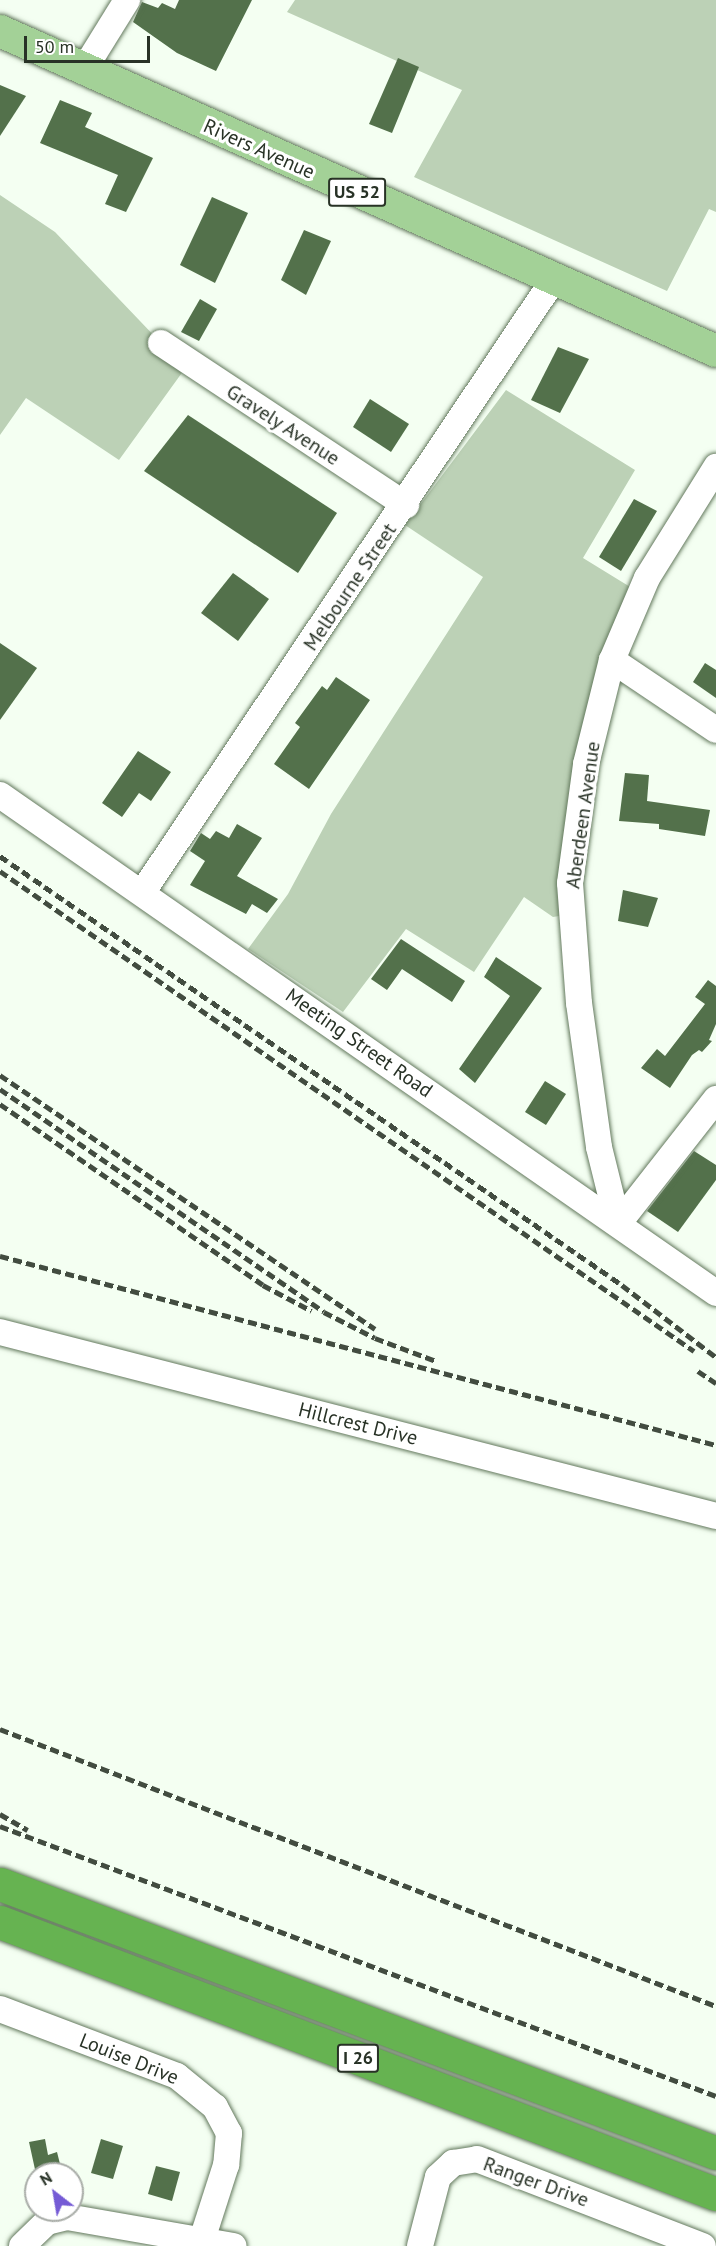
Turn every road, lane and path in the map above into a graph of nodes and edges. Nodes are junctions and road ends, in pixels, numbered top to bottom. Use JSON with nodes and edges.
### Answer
{"nodes":[{"id":1,"x":127,"y":0,"type":"edge"},
{"id":2,"x":0,"y":31,"type":"edge"},
{"id":3,"x":83,"y":71,"type":"junction"},
{"id":4,"x":554,"y":279,"type":"junction"},
{"id":5,"x":161,"y":343,"type":"dead end"},
{"id":6,"x":716,"y":351,"type":"edge"},
{"id":7,"x":716,"y":467,"type":"edge"},
{"id":8,"x":405,"y":505,"type":"junction"},
{"id":9,"x":612,"y":660,"type":"junction"},
{"id":10,"x":716,"y":730,"type":"edge"},
{"id":11,"x":0,"y":795,"type":"edge"},
{"id":12,"x":142,"y":893,"type":"junction"},
{"id":13,"x":716,"y":1099,"type":"edge"},
{"id":14,"x":618,"y":1224,"type":"junction"},
{"id":15,"x":716,"y":1293,"type":"edge"},
{"id":16,"x":0,"y":1332,"type":"edge"},
{"id":17,"x":716,"y":1516,"type":"edge"},
{"id":18,"x":0,"y":1884,"type":"edge"},
{"id":19,"x":0,"y":1922,"type":"edge"},
{"id":20,"x":0,"y":2009,"type":"edge"},
{"id":21,"x":716,"y":2153,"type":"edge"},
{"id":22,"x":716,"y":2194,"type":"edge"},
{"id":23,"x":201,"y":2243,"type":"edge"},
{"id":24,"x":22,"y":2246,"type":"edge"},
{"id":25,"x":234,"y":2246,"type":"edge"},
{"id":26,"x":420,"y":2246,"type":"edge"},
{"id":27,"x":704,"y":2246,"type":"edge"}],
"edges":[{"from":1,"to":3,"type":"street"},
{"from":2,"to":3,"type":"main road","name":"Rivers Avenue","number":"US 52"},
{"from":3,"to":4,"type":"main road","name":"Rivers Avenue","number":"US 52"},
{"from":4,"to":6,"type":"main road","name":"Rivers Avenue","number":"US 52"},
{"from":4,"to":8,"type":"street","name":"Melbourne Street"},
{"from":5,"to":8,"type":"street","name":"Gravely Avenue"},
{"from":7,"to":9,"type":"street","name":"Aberdeen Avenue"},
{"from":8,"to":12,"type":"street","name":"Melbourne Street"},
{"from":9,"to":10,"type":"street"},
{"from":9,"to":14,"type":"street","name":"Aberdeen Avenue"},
{"from":11,"to":12,"type":"street","name":"Meeting Street Road"},
{"from":12,"to":14,"type":"street","name":"Meeting Street Road"},
{"from":13,"to":14,"type":"street"},
{"from":14,"to":15,"type":"street","name":"Meeting Street Road"},
{"from":16,"to":17,"type":"street","name":"Hillcrest Drive"},
{"from":18,"to":21,"type":"highway","number":"I 26"},
{"from":19,"to":22,"type":"highway","number":"I 26"},
{"from":20,"to":23,"type":"street","name":"Louise Drive"},
{"from":23,"to":24,"type":"street"},
{"from":23,"to":25,"type":"street"},
{"from":26,"to":27,"type":"street","name":"Ranger Drive"}]}
